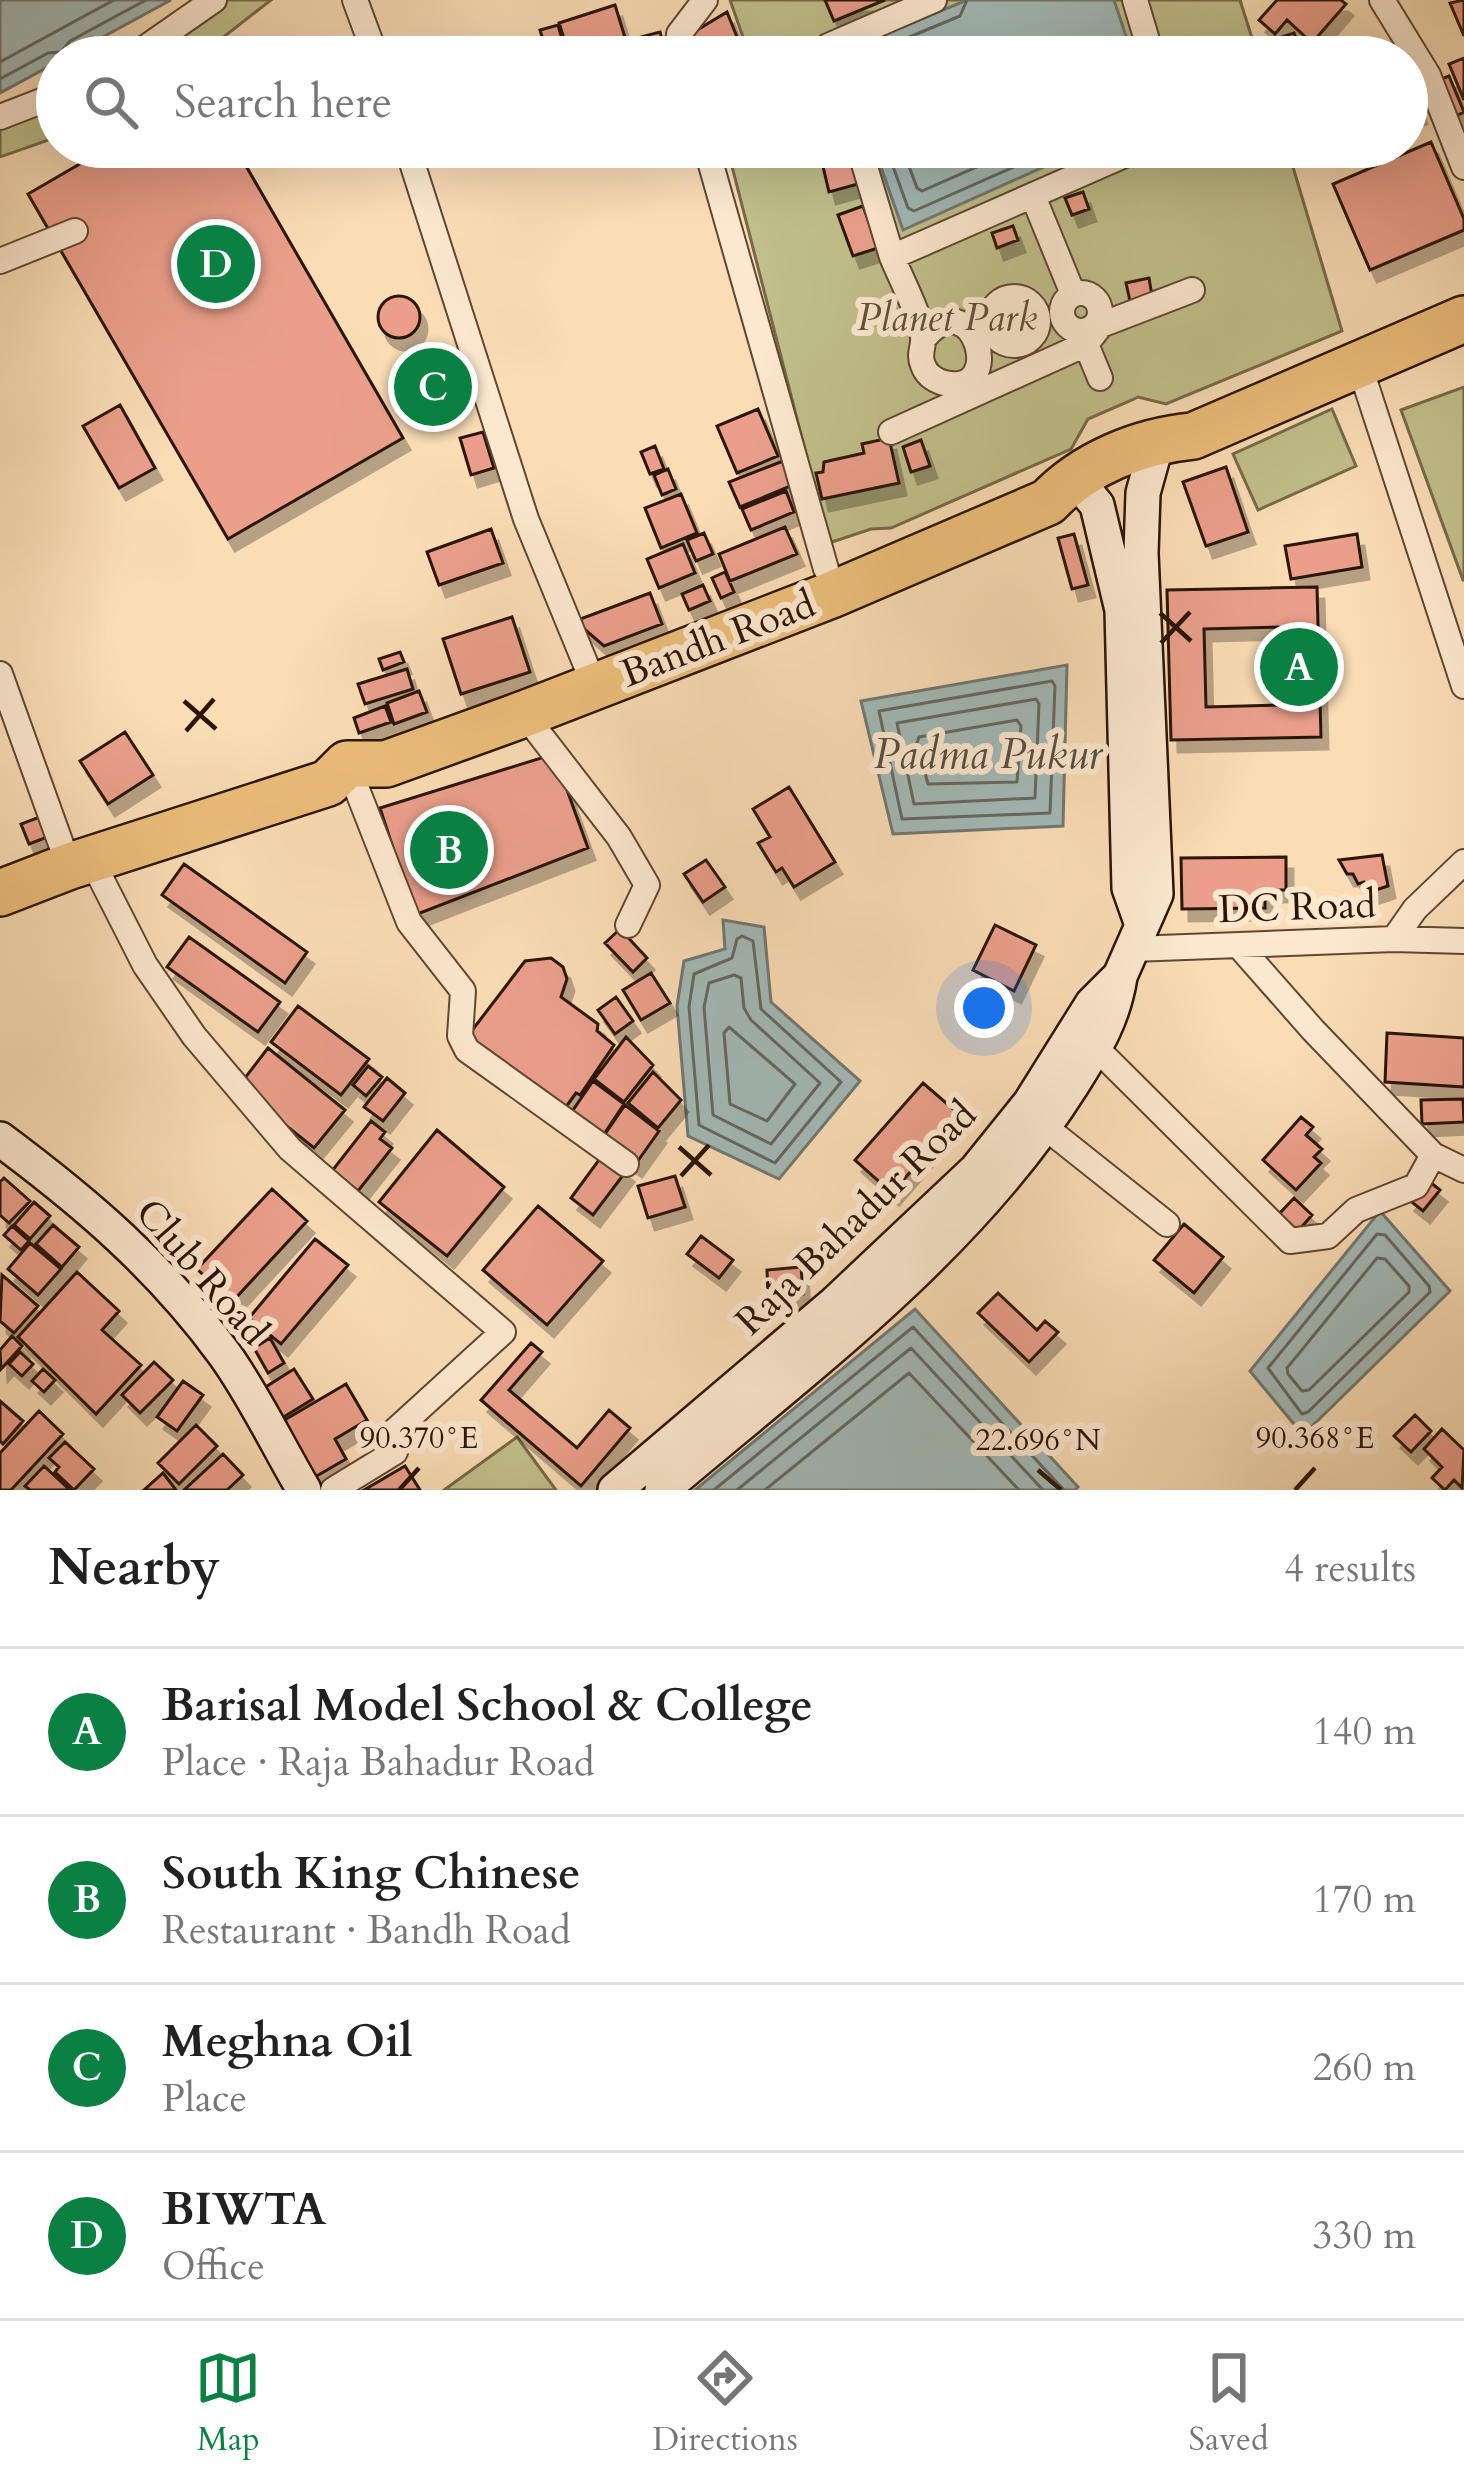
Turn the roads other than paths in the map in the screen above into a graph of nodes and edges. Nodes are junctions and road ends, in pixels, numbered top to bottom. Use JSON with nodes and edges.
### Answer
{"nodes":[{"id":1,"x":214,"y":0,"type":"edge"},
{"id":2,"x":355,"y":0,"type":"edge"},
{"id":3,"x":705,"y":0,"type":"edge"},
{"id":4,"x":934,"y":0,"type":"edge"},
{"id":5,"x":1135,"y":0,"type":"edge"},
{"id":6,"x":1382,"y":0,"type":"edge"},
{"id":7,"x":162,"y":36,"type":"edge"},
{"id":8,"x":368,"y":36,"type":"edge"},
{"id":9,"x":679,"y":36,"type":"edge"},
{"id":10,"x":851,"y":36,"type":"edge"},
{"id":11,"x":1146,"y":36,"type":"edge"},
{"id":12,"x":1404,"y":36,"type":"edge"},
{"id":13,"x":1428,"y":75,"type":"edge"},
{"id":14,"x":36,"y":103,"type":"edge"},
{"id":15,"x":0,"y":118,"type":"edge"},
{"id":16,"x":1464,"y":167,"type":"edge"},
{"id":17,"x":414,"y":168,"type":"edge"},
{"id":18,"x":712,"y":168,"type":"edge"},
{"id":19,"x":865,"y":168,"type":"edge"},
{"id":20,"x":1096,"y":168,"type":"edge"},
{"id":21,"x":1033,"y":196,"type":"junction"},
{"id":22,"x":75,"y":231,"type":"dead end"},
{"id":23,"x":892,"y":257,"type":"junction"},
{"id":24,"x":0,"y":261,"type":"edge"},
{"id":25,"x":1464,"y":286,"type":"edge"},
{"id":26,"x":1192,"y":290,"type":"dead end"},
{"id":27,"x":1464,"y":319,"type":"edge"},
{"id":28,"x":979,"y":323,"type":"junction"},
{"id":29,"x":1092,"y":331,"type":"junction"},
{"id":30,"x":924,"y":338,"type":"junction"},
{"id":31,"x":1024,"y":343,"type":"junction"},
{"id":32,"x":1359,"y":364,"type":"junction"},
{"id":33,"x":1035,"y":368,"type":"junction"},
{"id":34,"x":1100,"y":378,"type":"dead end"},
{"id":35,"x":890,"y":432,"type":"dead end"},
{"id":36,"x":1158,"y":440,"type":"junction"},
{"id":37,"x":1073,"y":476,"type":"junction"},
{"id":38,"x":826,"y":569,"type":"junction"},
{"id":39,"x":586,"y":665,"type":"junction"},
{"id":40,"x":0,"y":674,"type":"edge"},
{"id":41,"x":1464,"y":686,"type":"edge"},
{"id":42,"x":524,"y":714,"type":"junction"},
{"id":43,"x":347,"y":764,"type":"junction"},
{"id":44,"x":76,"y":852,"type":"junction"},
{"id":45,"x":1464,"y":862,"type":"edge"},
{"id":46,"x":0,"y":868,"type":"edge"},
{"id":47,"x":0,"y":893,"type":"edge"},
{"id":48,"x":628,"y":925,"type":"dead end"},
{"id":49,"x":1394,"y":940,"type":"junction"},
{"id":50,"x":1464,"y":941,"type":"edge"},
{"id":51,"x":1239,"y":946,"type":"junction"},
{"id":52,"x":1131,"y":949,"type":"junction"},
{"id":53,"x":1095,"y":1047,"type":"junction"},
{"id":54,"x":1045,"y":1127,"type":"junction"},
{"id":55,"x":0,"y":1139,"type":"edge"},
{"id":56,"x":1433,"y":1155,"type":"junction"},
{"id":57,"x":626,"y":1164,"type":"dead end"},
{"id":58,"x":1464,"y":1170,"type":"edge"},
{"id":59,"x":1167,"y":1224,"type":"dead end"},
{"id":60,"x":304,"y":1490,"type":"edge"},
{"id":61,"x":333,"y":1490,"type":"edge"},
{"id":62,"x":615,"y":1490,"type":"edge"},
{"id":63,"x":662,"y":1490,"type":"edge"}],
"edges":[{"from":1,"to":7,"type":"street"},
{"from":2,"to":8,"type":"street"},
{"from":3,"to":9,"type":"street"},
{"from":4,"to":10,"type":"street"},
{"from":5,"to":11,"type":"street"},
{"from":6,"to":12,"type":"street"},
{"from":13,"to":16,"type":"street"},
{"from":14,"to":15,"type":"street"},
{"from":17,"to":39,"type":"street"},
{"from":18,"to":38,"type":"street"},
{"from":19,"to":23,"type":"street"},
{"from":20,"to":21,"type":"street"},
{"from":21,"to":23,"type":"street"},
{"from":21,"to":29,"type":"street"},
{"from":22,"to":24,"type":"street"},
{"from":23,"to":30,"type":"street"},
{"from":25,"to":36,"type":"highway","name":"Bandh Road"},
{"from":26,"to":29,"type":"street"},
{"from":27,"to":32,"type":"highway","name":"Bandh Road"},
{"from":28,"to":30,"type":"street"},
{"from":28,"to":30,"type":"street"},
{"from":28,"to":31,"type":"street"},
{"from":28,"to":31,"type":"street"},
{"from":29,"to":33,"type":"street"},
{"from":29,"to":34,"type":"street"},
{"from":31,"to":33,"type":"street"},
{"from":32,"to":36,"type":"highway","name":"Bandh Road"},
{"from":32,"to":41,"type":"street"},
{"from":33,"to":35,"type":"street"},
{"from":36,"to":37,"type":"highway","name":"Bandh Road"},
{"from":36,"to":52,"type":"main road","name":"Raja Bahadur Road"},
{"from":37,"to":38,"type":"highway","name":"Bandh Road"},
{"from":37,"to":42,"type":"highway","name":"Bandh Road"},
{"from":37,"to":52,"type":"main road","name":"Raja Bahadur Road"},
{"from":38,"to":39,"type":"highway","name":"Bandh Road"},
{"from":39,"to":43,"type":"highway","name":"Bandh Road"},
{"from":40,"to":44,"type":"street"},
{"from":42,"to":43,"type":"highway","name":"Bandh Road"},
{"from":42,"to":48,"type":"street"},
{"from":43,"to":44,"type":"highway","name":"Bandh Road"},
{"from":43,"to":57,"type":"street"},
{"from":44,"to":46,"type":"highway","name":"Bandh Road"},
{"from":44,"to":47,"type":"highway","name":"Bandh Road"},
{"from":44,"to":61,"type":"street"},
{"from":45,"to":49,"type":"street"},
{"from":49,"to":50,"type":"street","name":"DC Road"},
{"from":49,"to":51,"type":"street","name":"DC Road"},
{"from":51,"to":52,"type":"street","name":"DC Road"},
{"from":51,"to":56,"type":"street"},
{"from":52,"to":53,"type":"main road","name":"Raja Bahadur Road"},
{"from":52,"to":62,"type":"main road","name":"Raja Bahadur Road"},
{"from":53,"to":54,"type":"main road","name":"Raja Bahadur Road"},
{"from":53,"to":56,"type":"street"},
{"from":54,"to":59,"type":"street"},
{"from":54,"to":63,"type":"main road","name":"Raja Bahadur Road"},
{"from":55,"to":60,"type":"main road","name":"Club Road"},
{"from":56,"to":58,"type":"street"}]}
